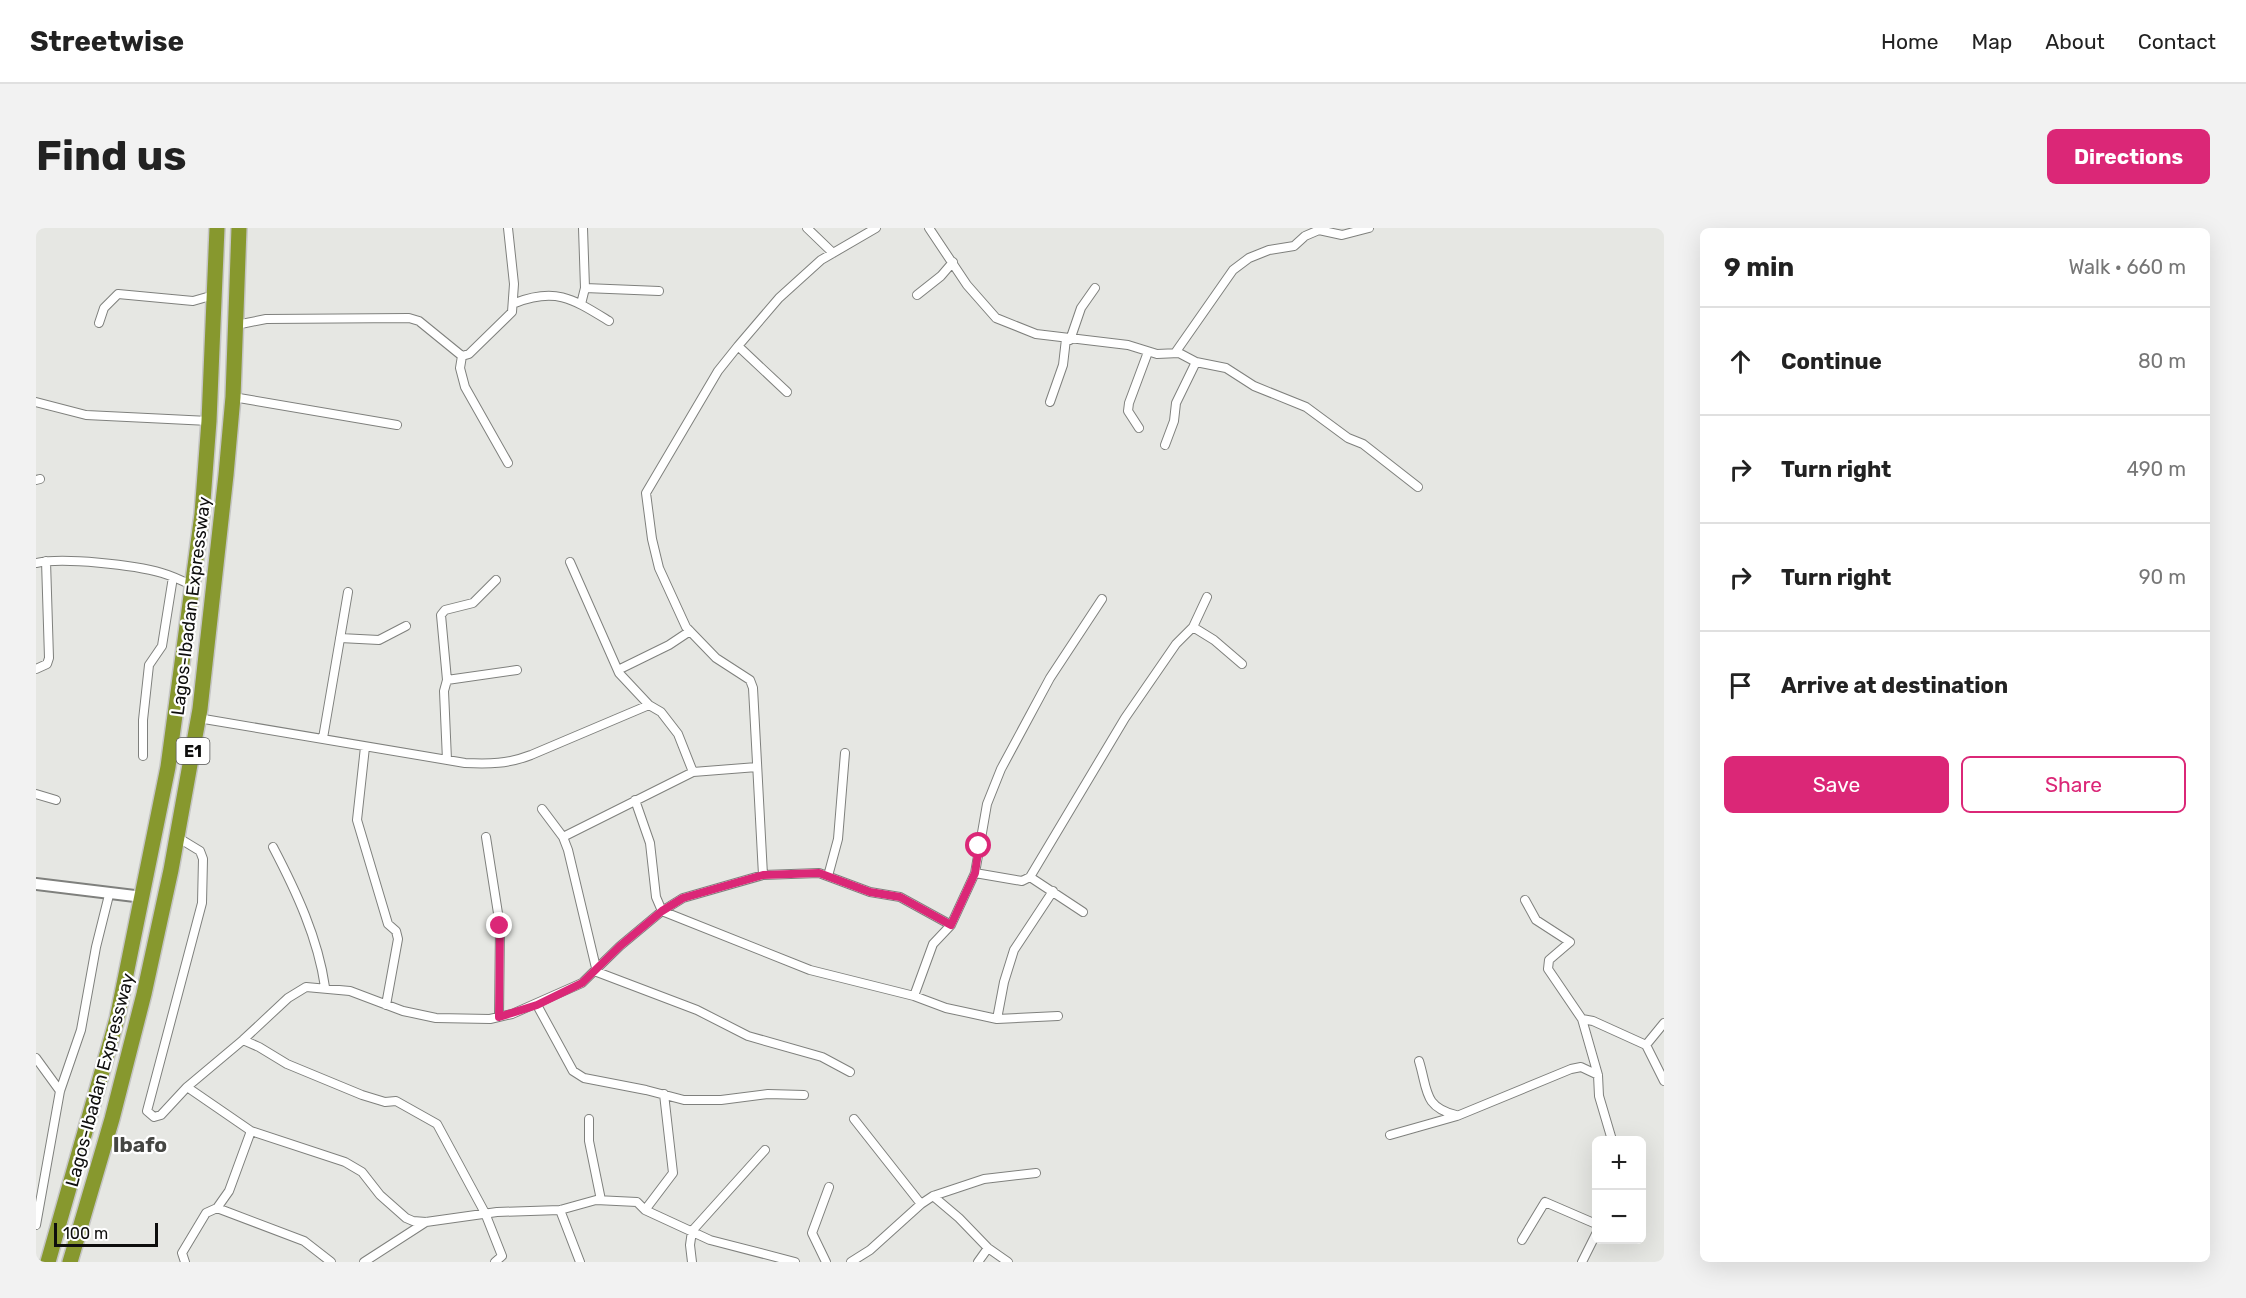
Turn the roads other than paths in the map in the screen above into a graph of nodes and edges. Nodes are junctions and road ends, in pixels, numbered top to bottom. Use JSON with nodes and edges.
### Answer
{"nodes":[{"id":1,"x":217,"y":228,"type":"edge"},
{"id":2,"x":239,"y":228,"type":"edge"},
{"id":3,"x":508,"y":228,"type":"edge"},
{"id":4,"x":583,"y":228,"type":"edge"},
{"id":5,"x":807,"y":228,"type":"edge"},
{"id":6,"x":876,"y":228,"type":"edge"},
{"id":7,"x":929,"y":228,"type":"edge"},
{"id":8,"x":1369,"y":228,"type":"edge"},
{"id":9,"x":1304,"y":232,"type":"edge"},
{"id":10,"x":833,"y":253,"type":"junction"},
{"id":11,"x":953,"y":262,"type":"junction"},
{"id":12,"x":585,"y":288,"type":"junction"},
{"id":13,"x":1095,"y":288,"type":"dead end"},
{"id":14,"x":659,"y":291,"type":"dead end"},
{"id":15,"x":214,"y":295,"type":"junction"},
{"id":16,"x":917,"y":295,"type":"dead end"},
{"id":17,"x":515,"y":303,"type":"junction"},
{"id":18,"x":581,"y":304,"type":"junction"},
{"id":19,"x":609,"y":321,"type":"dead end"},
{"id":20,"x":99,"y":323,"type":"dead end"},
{"id":21,"x":236,"y":325,"type":"junction"},
{"id":22,"x":1068,"y":339,"type":"junction"},
{"id":23,"x":738,"y":346,"type":"junction"},
{"id":24,"x":1148,"y":352,"type":"junction"},
{"id":25,"x":1175,"y":353,"type":"junction"},
{"id":26,"x":462,"y":356,"type":"junction"},
{"id":27,"x":1196,"y":362,"type":"junction"},
{"id":28,"x":787,"y":392,"type":"dead end"},
{"id":29,"x":233,"y":397,"type":"junction"},
{"id":30,"x":36,"y":402,"type":"edge"},
{"id":31,"x":1050,"y":402,"type":"dead end"},
{"id":32,"x":209,"y":421,"type":"junction"},
{"id":33,"x":397,"y":425,"type":"dead end"},
{"id":34,"x":1139,"y":428,"type":"dead end"},
{"id":35,"x":1165,"y":445,"type":"dead end"},
{"id":36,"x":508,"y":463,"type":"dead end"},
{"id":37,"x":1418,"y":487,"type":"dead end"},
{"id":38,"x":46,"y":561,"type":"junction"},
{"id":39,"x":570,"y":562,"type":"dead end"},
{"id":40,"x":36,"y":563,"type":"edge"},
{"id":41,"x":173,"y":577,"type":"junction"},
{"id":42,"x":496,"y":580,"type":"dead end"},
{"id":43,"x":193,"y":586,"type":"junction"},
{"id":44,"x":348,"y":592,"type":"dead end"},
{"id":45,"x":1207,"y":597,"type":"dead end"},
{"id":46,"x":1102,"y":599,"type":"dead end"},
{"id":47,"x":406,"y":626,"type":"dead end"},
{"id":48,"x":1193,"y":627,"type":"junction"},
{"id":49,"x":690,"y":631,"type":"junction"},
{"id":50,"x":340,"y":638,"type":"junction"},
{"id":51,"x":1242,"y":664,"type":"dead end"},
{"id":52,"x":36,"y":669,"type":"edge"},
{"id":53,"x":517,"y":670,"type":"dead end"},
{"id":54,"x":618,"y":670,"type":"junction"},
{"id":55,"x":447,"y":680,"type":"junction"},
{"id":56,"x":649,"y":705,"type":"junction"},
{"id":57,"x":198,"y":718,"type":"junction"},
{"id":58,"x":323,"y":738,"type":"junction"},
{"id":59,"x":365,"y":747,"type":"junction"},
{"id":60,"x":845,"y":753,"type":"dead end"},
{"id":61,"x":143,"y":756,"type":"dead end"},
{"id":62,"x":447,"y":760,"type":"junction"},
{"id":63,"x":757,"y":767,"type":"junction"},
{"id":64,"x":693,"y":772,"type":"junction"},
{"id":65,"x":36,"y":794,"type":"edge"},
{"id":66,"x":56,"y":800,"type":"dead end"},
{"id":67,"x":635,"y":800,"type":"junction"},
{"id":68,"x":542,"y":809,"type":"dead end"},
{"id":69,"x":177,"y":837,"type":"junction"},
{"id":70,"x":486,"y":837,"type":"dead end"},
{"id":71,"x":563,"y":837,"type":"junction"},
{"id":72,"x":273,"y":847,"type":"dead end"},
{"id":73,"x":975,"y":873,"type":"junction"},
{"id":74,"x":763,"y":875,"type":"junction"},
{"id":75,"x":828,"y":876,"type":"junction"},
{"id":76,"x":1030,"y":877,"type":"junction"},
{"id":77,"x":36,"y":884,"type":"edge"},
{"id":78,"x":1053,"y":891,"type":"junction"},
{"id":79,"x":109,"y":895,"type":"junction"},
{"id":80,"x":143,"y":897,"type":"junction"},
{"id":81,"x":1525,"y":900,"type":"dead end"},
{"id":82,"x":662,"y":911,"type":"junction"},
{"id":83,"x":1083,"y":912,"type":"dead end"},
{"id":84,"x":951,"y":925,"type":"junction"},
{"id":85,"x":597,"y":972,"type":"junction"},
{"id":86,"x":325,"y":987,"type":"junction"},
{"id":87,"x":914,"y":996,"type":"junction"},
{"id":88,"x":386,"y":1005,"type":"junction"},
{"id":89,"x":537,"y":1005,"type":"junction"},
{"id":90,"x":1058,"y":1016,"type":"dead end"},
{"id":91,"x":499,"y":1017,"type":"junction"},
{"id":92,"x":997,"y":1019,"type":"junction"},
{"id":93,"x":1582,"y":1019,"type":"junction"},
{"id":94,"x":1664,"y":1023,"type":"edge"},
{"id":95,"x":243,"y":1041,"type":"junction"},
{"id":96,"x":1646,"y":1045,"type":"junction"},
{"id":97,"x":36,"y":1058,"type":"edge"},
{"id":98,"x":1419,"y":1061,"type":"dead end"},
{"id":99,"x":850,"y":1072,"type":"dead end"},
{"id":100,"x":1598,"y":1075,"type":"junction"},
{"id":101,"x":1664,"y":1081,"type":"edge"},
{"id":102,"x":187,"y":1088,"type":"junction"},
{"id":103,"x":60,"y":1091,"type":"junction"},
{"id":104,"x":664,"y":1094,"type":"junction"},
{"id":105,"x":804,"y":1095,"type":"dead end"},
{"id":106,"x":1457,"y":1116,"type":"junction"},
{"id":107,"x":589,"y":1119,"type":"dead end"},
{"id":108,"x":854,"y":1119,"type":"dead end"},
{"id":109,"x":251,"y":1131,"type":"junction"},
{"id":110,"x":1390,"y":1135,"type":"dead end"},
{"id":111,"x":1611,"y":1136,"type":"edge"},
{"id":112,"x":765,"y":1150,"type":"dead end"},
{"id":113,"x":1036,"y":1173,"type":"dead end"},
{"id":114,"x":829,"y":1186,"type":"dead end"},
{"id":115,"x":933,"y":1196,"type":"junction"},
{"id":116,"x":601,"y":1200,"type":"junction"},
{"id":117,"x":921,"y":1204,"type":"junction"},
{"id":118,"x":218,"y":1208,"type":"junction"},
{"id":119,"x":560,"y":1210,"type":"junction"},
{"id":120,"x":645,"y":1210,"type":"junction"},
{"id":121,"x":484,"y":1213,"type":"junction"},
{"id":122,"x":426,"y":1222,"type":"junction"},
{"id":123,"x":1592,"y":1222,"type":"edge"},
{"id":124,"x":36,"y":1225,"type":"edge"},
{"id":125,"x":692,"y":1231,"type":"junction"},
{"id":126,"x":1522,"y":1240,"type":"dead end"},
{"id":127,"x":1592,"y":1242,"type":"edge"},
{"id":128,"x":988,"y":1248,"type":"junction"},
{"id":129,"x":182,"y":1253,"type":"junction"},
{"id":130,"x":504,"y":1259,"type":"edge"},
{"id":131,"x":174,"y":1261,"type":"edge"},
{"id":132,"x":48,"y":1262,"type":"edge"},
{"id":133,"x":70,"y":1262,"type":"edge"},
{"id":134,"x":185,"y":1262,"type":"edge"},
{"id":135,"x":331,"y":1262,"type":"edge"},
{"id":136,"x":364,"y":1262,"type":"edge"},
{"id":137,"x":495,"y":1262,"type":"edge"},
{"id":138,"x":580,"y":1262,"type":"edge"},
{"id":139,"x":692,"y":1262,"type":"edge"},
{"id":140,"x":795,"y":1262,"type":"edge"},
{"id":141,"x":826,"y":1262,"type":"edge"},
{"id":142,"x":851,"y":1262,"type":"edge"},
{"id":143,"x":978,"y":1262,"type":"edge"},
{"id":144,"x":1008,"y":1262,"type":"edge"},
{"id":145,"x":1582,"y":1262,"type":"edge"}],
"edges":[{"from":1,"to":15,"type":"highway","name":"Lagos-Ibadan Expressway","number":"E1"},
{"from":2,"to":21,"type":"highway","name":"Lagos-Ibadan Expressway","number":"E1"},
{"from":3,"to":17,"type":"street"},
{"from":4,"to":12,"type":"street"},
{"from":5,"to":10,"type":"street"},
{"from":6,"to":10,"type":"street"},
{"from":7,"to":11,"type":"street"},
{"from":8,"to":9,"type":"street"},
{"from":9,"to":25,"type":"street"},
{"from":10,"to":23,"type":"street"},
{"from":11,"to":16,"type":"street"},
{"from":11,"to":22,"type":"street"},
{"from":12,"to":14,"type":"street"},
{"from":12,"to":18,"type":"street"},
{"from":13,"to":22,"type":"street"},
{"from":15,"to":20,"type":"street"},
{"from":15,"to":32,"type":"highway","name":"Lagos-Ibadan Expressway","number":"E1"},
{"from":17,"to":18,"type":"street"},
{"from":17,"to":26,"type":"street"},
{"from":18,"to":19,"type":"street"},
{"from":21,"to":26,"type":"street"},
{"from":21,"to":29,"type":"highway","name":"Lagos-Ibadan Expressway","number":"E1"},
{"from":22,"to":24,"type":"street"},
{"from":22,"to":31,"type":"street"},
{"from":23,"to":28,"type":"street"},
{"from":23,"to":49,"type":"street"},
{"from":24,"to":25,"type":"street"},
{"from":24,"to":34,"type":"street"},
{"from":25,"to":27,"type":"street"},
{"from":26,"to":36,"type":"street"},
{"from":27,"to":35,"type":"street"},
{"from":27,"to":37,"type":"street"},
{"from":29,"to":33,"type":"street"},
{"from":29,"to":57,"type":"highway","name":"Lagos-Ibadan Expressway","number":"E1"},
{"from":30,"to":32,"type":"street"},
{"from":32,"to":43,"type":"highway","name":"Lagos-Ibadan Expressway","number":"E1"},
{"from":38,"to":40,"type":"street"},
{"from":38,"to":41,"type":"street"},
{"from":38,"to":52,"type":"street"},
{"from":39,"to":54,"type":"street"},
{"from":41,"to":43,"type":"street"},
{"from":41,"to":61,"type":"street"},
{"from":42,"to":55,"type":"street"},
{"from":43,"to":80,"type":"highway","name":"Lagos-Ibadan Expressway","number":"E1"},
{"from":44,"to":50,"type":"street"},
{"from":45,"to":48,"type":"street"},
{"from":46,"to":73,"type":"street"},
{"from":47,"to":50,"type":"street"},
{"from":48,"to":51,"type":"street"},
{"from":48,"to":76,"type":"street"},
{"from":49,"to":54,"type":"street"},
{"from":49,"to":63,"type":"street"},
{"from":50,"to":58,"type":"street"},
{"from":53,"to":55,"type":"street"},
{"from":54,"to":56,"type":"street"},
{"from":55,"to":62,"type":"street"},
{"from":56,"to":62,"type":"street"},
{"from":56,"to":64,"type":"street"},
{"from":57,"to":58,"type":"street"},
{"from":57,"to":69,"type":"highway","name":"Lagos-Ibadan Expressway","number":"E1"},
{"from":58,"to":59,"type":"street"},
{"from":59,"to":62,"type":"street"},
{"from":59,"to":88,"type":"street"},
{"from":60,"to":75,"type":"street"},
{"from":63,"to":64,"type":"street"},
{"from":63,"to":74,"type":"street"},
{"from":64,"to":67,"type":"street"},
{"from":65,"to":66,"type":"street"},
{"from":67,"to":71,"type":"street"},
{"from":67,"to":82,"type":"street"},
{"from":68,"to":71,"type":"street"},
{"from":69,"to":102,"type":"street"},
{"from":69,"to":133,"type":"highway","name":"Lagos-Ibadan Expressway","number":"E1"},
{"from":70,"to":91,"type":"street"},
{"from":71,"to":85,"type":"street"},
{"from":72,"to":86,"type":"street"},
{"from":73,"to":76,"type":"street"},
{"from":73,"to":84,"type":"street"},
{"from":74,"to":75,"type":"street"},
{"from":74,"to":82,"type":"street"},
{"from":75,"to":84,"type":"street"},
{"from":76,"to":78,"type":"street"},
{"from":77,"to":79,"type":"street"},
{"from":78,"to":83,"type":"street"},
{"from":78,"to":92,"type":"street"},
{"from":79,"to":80,"type":"street"},
{"from":79,"to":103,"type":"street"},
{"from":80,"to":132,"type":"highway","name":"Lagos-Ibadan Expressway","number":"E1"},
{"from":81,"to":93,"type":"street"},
{"from":82,"to":85,"type":"street"},
{"from":82,"to":87,"type":"street"},
{"from":84,"to":87,"type":"street"},
{"from":85,"to":89,"type":"street"},
{"from":85,"to":99,"type":"street"},
{"from":86,"to":88,"type":"street"},
{"from":86,"to":95,"type":"street"},
{"from":87,"to":92,"type":"street"},
{"from":88,"to":91,"type":"street"},
{"from":89,"to":91,"type":"street"},
{"from":89,"to":104,"type":"street"},
{"from":90,"to":92,"type":"street"},
{"from":93,"to":96,"type":"street"},
{"from":93,"to":100,"type":"street"},
{"from":94,"to":96,"type":"street"},
{"from":95,"to":102,"type":"street"},
{"from":95,"to":121,"type":"street"},
{"from":96,"to":101,"type":"street"},
{"from":97,"to":103,"type":"street"},
{"from":98,"to":106,"type":"street"},
{"from":100,"to":106,"type":"street"},
{"from":100,"to":111,"type":"street"},
{"from":102,"to":109,"type":"street"},
{"from":103,"to":124,"type":"street"},
{"from":104,"to":105,"type":"street"},
{"from":104,"to":120,"type":"street"},
{"from":106,"to":110,"type":"street"},
{"from":107,"to":116,"type":"street"},
{"from":108,"to":117,"type":"street"},
{"from":109,"to":118,"type":"street"},
{"from":109,"to":122,"type":"street"},
{"from":112,"to":125,"type":"street"},
{"from":113,"to":115,"type":"street"},
{"from":114,"to":141,"type":"street"},
{"from":115,"to":117,"type":"street"},
{"from":115,"to":128,"type":"street"},
{"from":116,"to":119,"type":"street"},
{"from":116,"to":120,"type":"street"},
{"from":117,"to":142,"type":"street"},
{"from":118,"to":129,"type":"street"},
{"from":118,"to":135,"type":"street"},
{"from":119,"to":121,"type":"street"},
{"from":119,"to":138,"type":"street"},
{"from":120,"to":125,"type":"street"},
{"from":121,"to":122,"type":"street"},
{"from":121,"to":130,"type":"street"},
{"from":122,"to":136,"type":"street"},
{"from":123,"to":126,"type":"street"},
{"from":125,"to":139,"type":"street"},
{"from":125,"to":140,"type":"street"},
{"from":127,"to":145,"type":"street"},
{"from":128,"to":143,"type":"street"},
{"from":128,"to":144,"type":"street"},
{"from":129,"to":131,"type":"street"},
{"from":129,"to":134,"type":"street"},
{"from":130,"to":137,"type":"street"}]}
